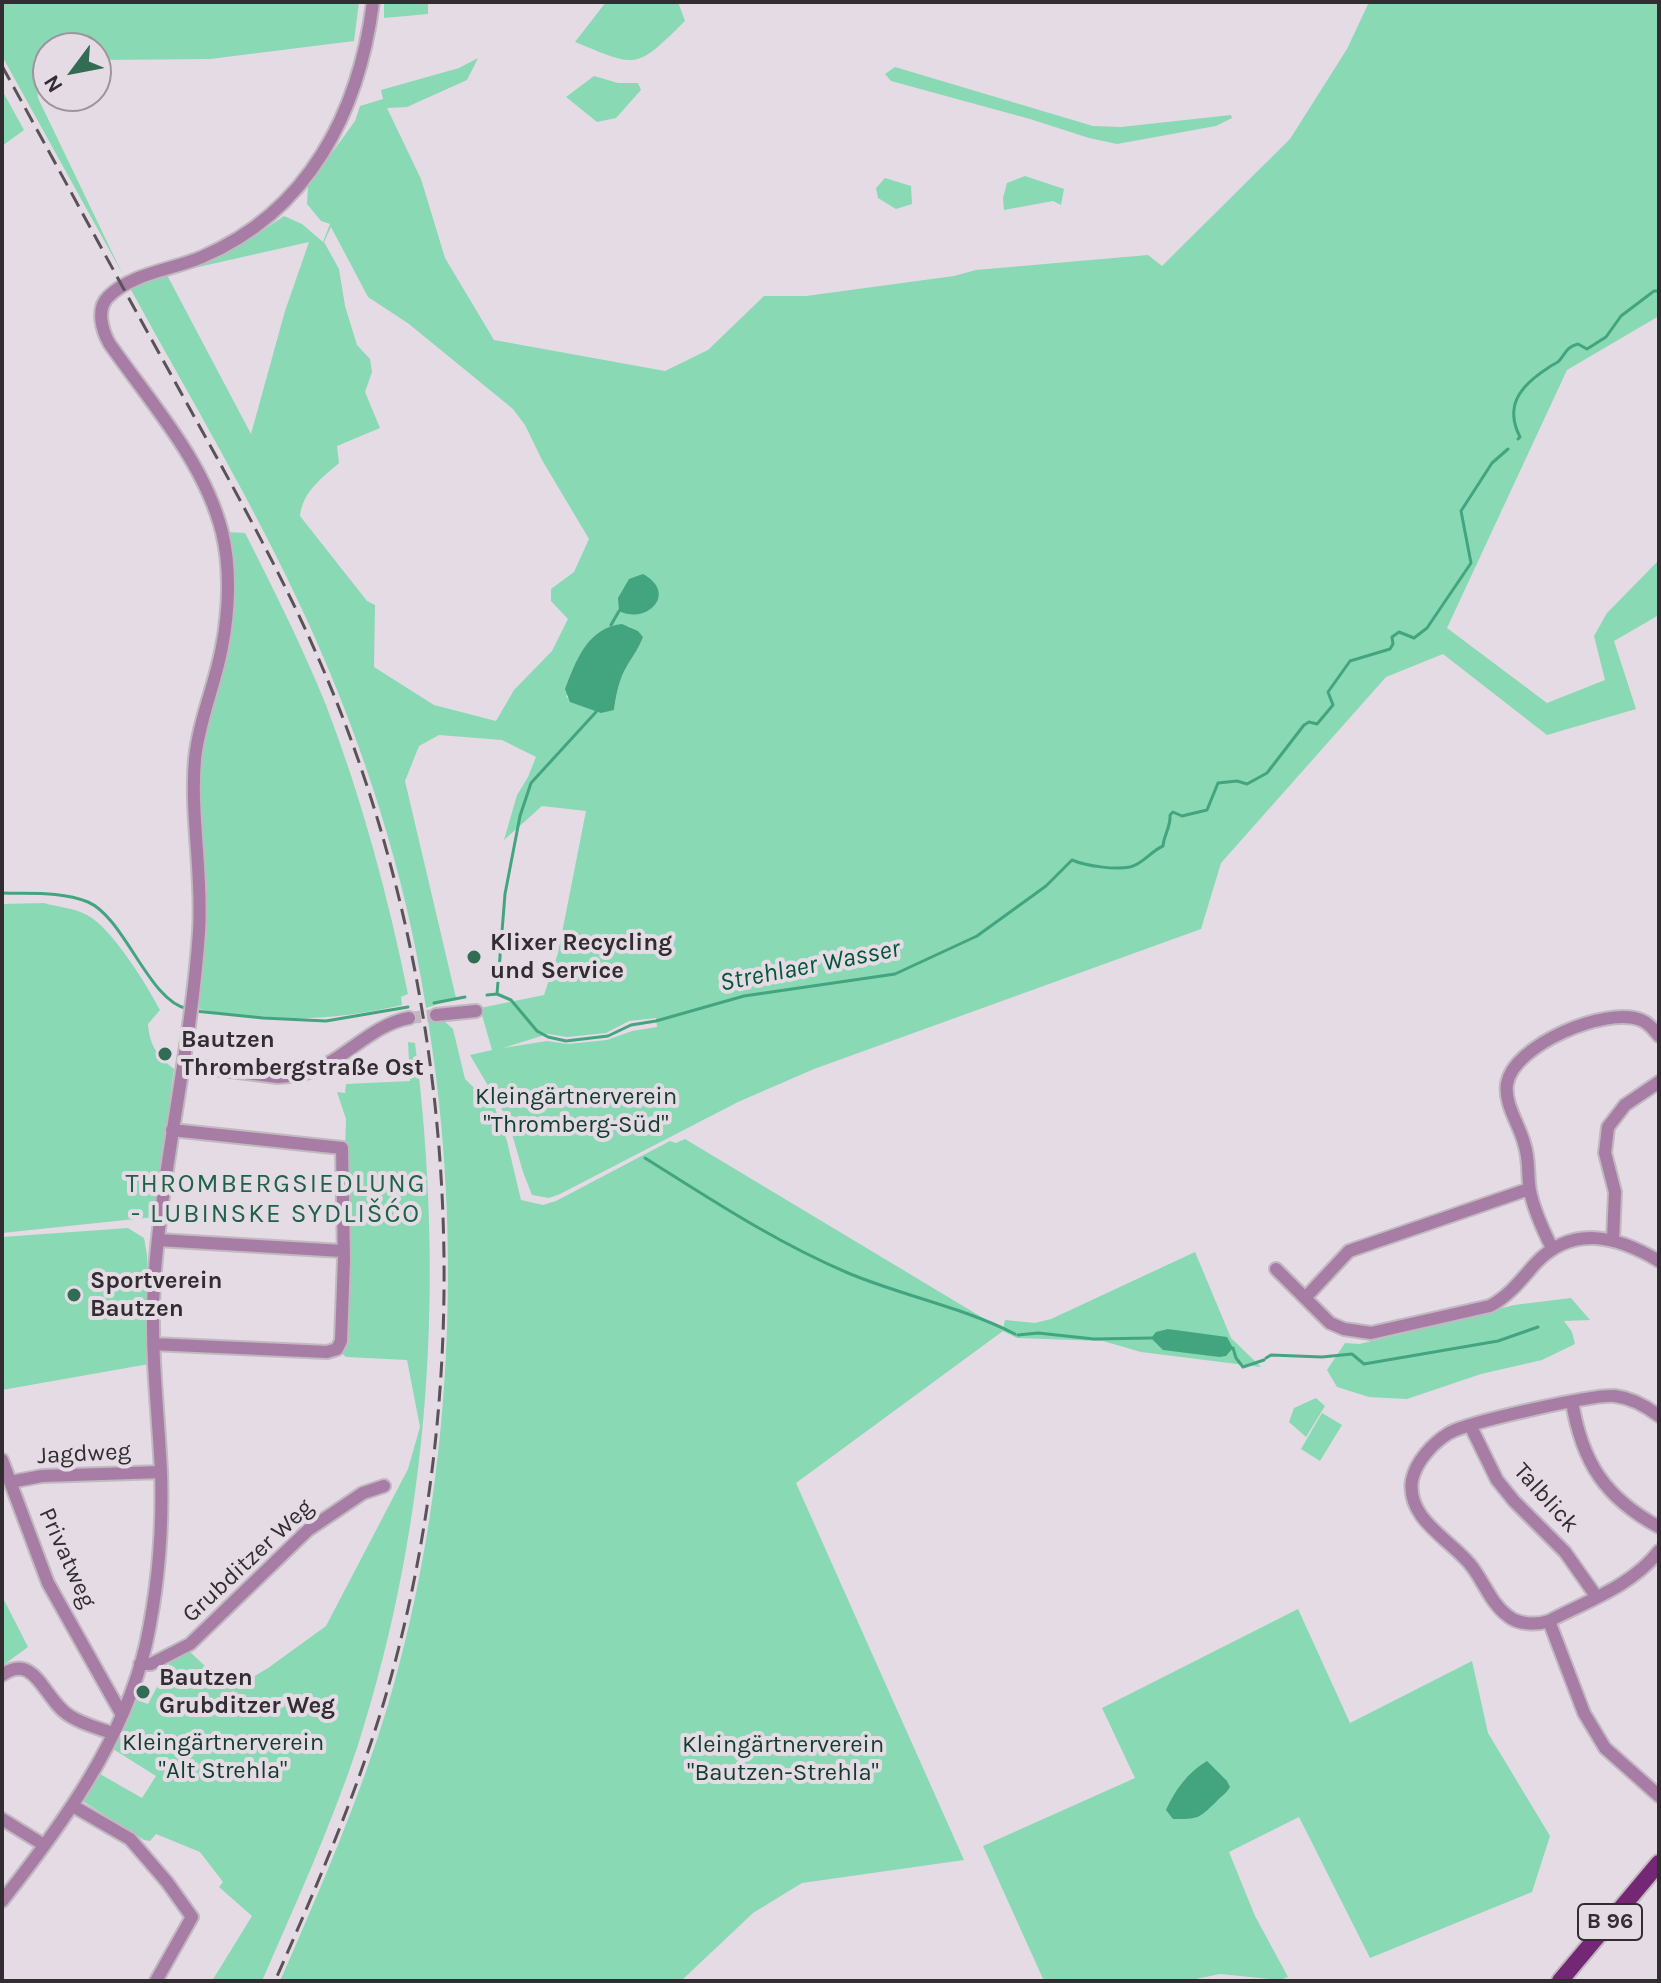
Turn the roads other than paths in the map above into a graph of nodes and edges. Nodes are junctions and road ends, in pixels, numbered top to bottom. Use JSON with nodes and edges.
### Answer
{"nodes":[{"id":1,"x":373,"y":2,"type":"edge"},
{"id":2,"x":476,"y":1011,"type":"dead end"},
{"id":3,"x":436,"y":1015,"type":"tunnel mouth"},
{"id":4,"x":409,"y":1018,"type":"tunnel mouth"},
{"id":5,"x":1659,"y":1036,"type":"edge"},
{"id":6,"x":183,"y":1065,"type":"junction"},
{"id":7,"x":1659,"y":1082,"type":"edge"},
{"id":8,"x":172,"y":1130,"type":"junction"},
{"id":9,"x":1529,"y":1189,"type":"junction"},
{"id":10,"x":1613,"y":1239,"type":"junction"},
{"id":11,"x":158,"y":1240,"type":"junction"},
{"id":12,"x":1552,"y":1248,"type":"junction"},
{"id":13,"x":342,"y":1251,"type":"junction"},
{"id":14,"x":1659,"y":1261,"type":"edge"},
{"id":15,"x":1276,"y":1269,"type":"dead end"},
{"id":16,"x":1306,"y":1297,"type":"junction"},
{"id":17,"x":153,"y":1344,"type":"junction"},
{"id":18,"x":1572,"y":1402,"type":"junction"},
{"id":19,"x":1659,"y":1416,"type":"edge"},
{"id":20,"x":1470,"y":1425,"type":"junction"},
{"id":21,"x":2,"y":1460,"type":"edge"},
{"id":22,"x":161,"y":1472,"type":"junction"},
{"id":23,"x":10,"y":1482,"type":"junction"},
{"id":24,"x":384,"y":1486,"type":"dead end"},
{"id":25,"x":1659,"y":1527,"type":"edge"},
{"id":26,"x":1659,"y":1551,"type":"edge"},
{"id":27,"x":1596,"y":1596,"type":"junction"},
{"id":28,"x":1549,"y":1621,"type":"junction"},
{"id":29,"x":140,"y":1664,"type":"junction"},
{"id":30,"x":2,"y":1675,"type":"edge"},
{"id":31,"x":121,"y":1713,"type":"junction"},
{"id":32,"x":112,"y":1733,"type":"junction"},
{"id":33,"x":1659,"y":1796,"type":"edge"},
{"id":34,"x":73,"y":1806,"type":"junction"},
{"id":35,"x":2,"y":1819,"type":"edge"},
{"id":36,"x":42,"y":1843,"type":"junction"},
{"id":37,"x":1659,"y":1863,"type":"edge"},
{"id":38,"x":2,"y":1901,"type":"edge"},
{"id":39,"x":156,"y":1981,"type":"edge"},
{"id":40,"x":1560,"y":1981,"type":"edge"}],
"edges":[{"from":1,"to":6,"type":"street"},
{"from":2,"to":3,"type":"street"},
{"from":4,"to":6,"type":"street"},
{"from":5,"to":9,"type":"street"},
{"from":6,"to":8,"type":"street"},
{"from":7,"to":10,"type":"street"},
{"from":8,"to":11,"type":"street"},
{"from":8,"to":13,"type":"street"},
{"from":9,"to":12,"type":"street"},
{"from":9,"to":16,"type":"street"},
{"from":10,"to":12,"type":"street"},
{"from":10,"to":14,"type":"street"},
{"from":11,"to":13,"type":"street"},
{"from":11,"to":17,"type":"street"},
{"from":12,"to":16,"type":"street"},
{"from":13,"to":17,"type":"street"},
{"from":15,"to":16,"type":"street"},
{"from":17,"to":22,"type":"street"},
{"from":18,"to":19,"type":"street"},
{"from":18,"to":20,"type":"street"},
{"from":18,"to":25,"type":"street"},
{"from":20,"to":27,"type":"street","name":"Talblick"},
{"from":20,"to":28,"type":"street"},
{"from":21,"to":23,"type":"street","name":"Privatweg"},
{"from":22,"to":23,"type":"street","name":"Jagdweg"},
{"from":22,"to":29,"type":"street"},
{"from":23,"to":31,"type":"street","name":"Privatweg"},
{"from":24,"to":29,"type":"street","name":"Grubditzer Weg"},
{"from":26,"to":27,"type":"street"},
{"from":27,"to":28,"type":"street"},
{"from":28,"to":33,"type":"street"},
{"from":29,"to":31,"type":"street"},
{"from":30,"to":32,"type":"street"},
{"from":31,"to":32,"type":"street"},
{"from":32,"to":34,"type":"street"},
{"from":34,"to":36,"type":"street"},
{"from":34,"to":39,"type":"street"},
{"from":35,"to":36,"type":"street"},
{"from":36,"to":38,"type":"street"},
{"from":37,"to":40,"type":"main road","number":"B 96"}]}
